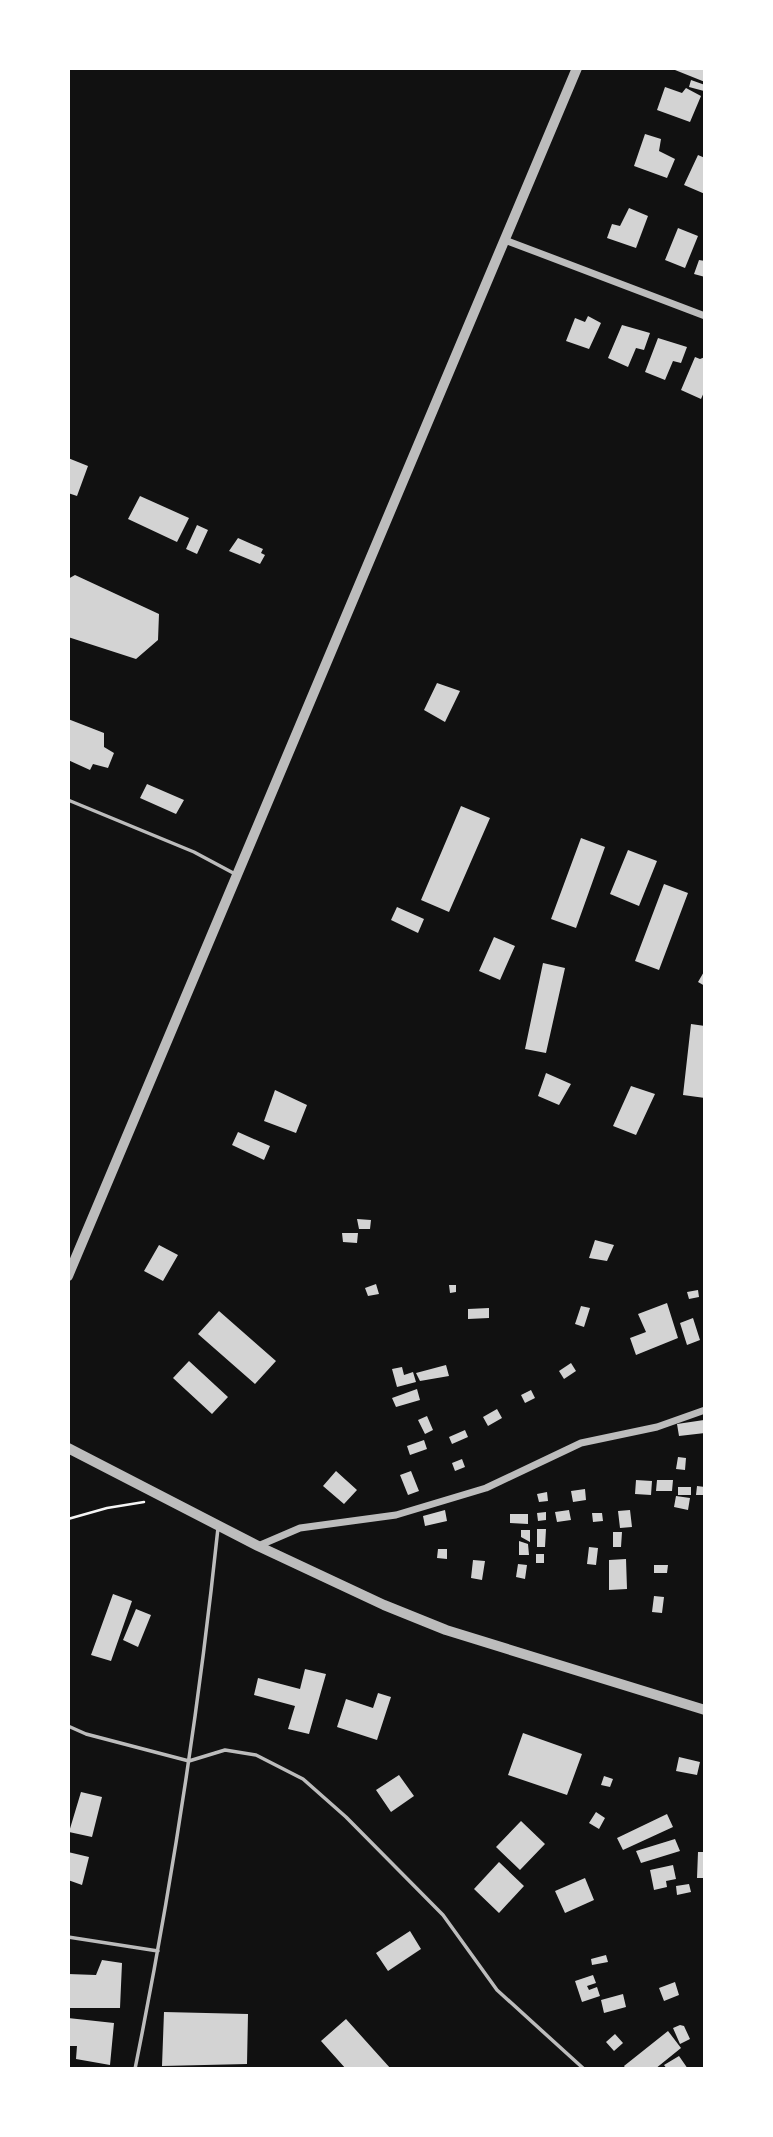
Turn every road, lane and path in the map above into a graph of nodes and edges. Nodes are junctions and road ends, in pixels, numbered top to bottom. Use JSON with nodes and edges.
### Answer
{"nodes":[{"id":1,"x":577,"y":68,"type":"edge"},
{"id":2,"x":505,"y":240,"type":"junction"},
{"id":3,"x":705,"y":316,"type":"edge"},
{"id":4,"x":68,"y":800,"type":"edge"},
{"id":5,"x":239,"y":876,"type":"junction"},
{"id":6,"x":68,"y":1276,"type":"edge"},
{"id":7,"x":705,"y":1410,"type":"edge"},
{"id":8,"x":68,"y":1448,"type":"edge"},
{"id":9,"x":152,"y":1502,"type":"dead end"},
{"id":10,"x":68,"y":1519,"type":"edge"},
{"id":11,"x":219,"y":1525,"type":"junction"},
{"id":12,"x":258,"y":1546,"type":"junction"},
{"id":13,"x":705,"y":1710,"type":"edge"},
{"id":14,"x":68,"y":1727,"type":"edge"},
{"id":15,"x":189,"y":1761,"type":"junction"},
{"id":16,"x":68,"y":1937,"type":"edge"},
{"id":17,"x":158,"y":1951,"type":"junction"},
{"id":18,"x":135,"y":2069,"type":"edge"},
{"id":19,"x":584,"y":2069,"type":"edge"}],
"edges":[{"from":1,"to":2,"type":"street"},
{"from":2,"to":3,"type":"street"},
{"from":2,"to":5,"type":"street"},
{"from":4,"to":5,"type":"lane"},
{"from":5,"to":6,"type":"street"},
{"from":7,"to":12,"type":"street"},
{"from":8,"to":11,"type":"street"},
{"from":9,"to":10,"type":"path"},
{"from":11,"to":12,"type":"street"},
{"from":11,"to":15,"type":"lane"},
{"from":12,"to":13,"type":"street"},
{"from":14,"to":15,"type":"lane"},
{"from":15,"to":17,"type":"lane"},
{"from":15,"to":19,"type":"lane"},
{"from":16,"to":17,"type":"lane"},
{"from":17,"to":18,"type":"lane"}]}
